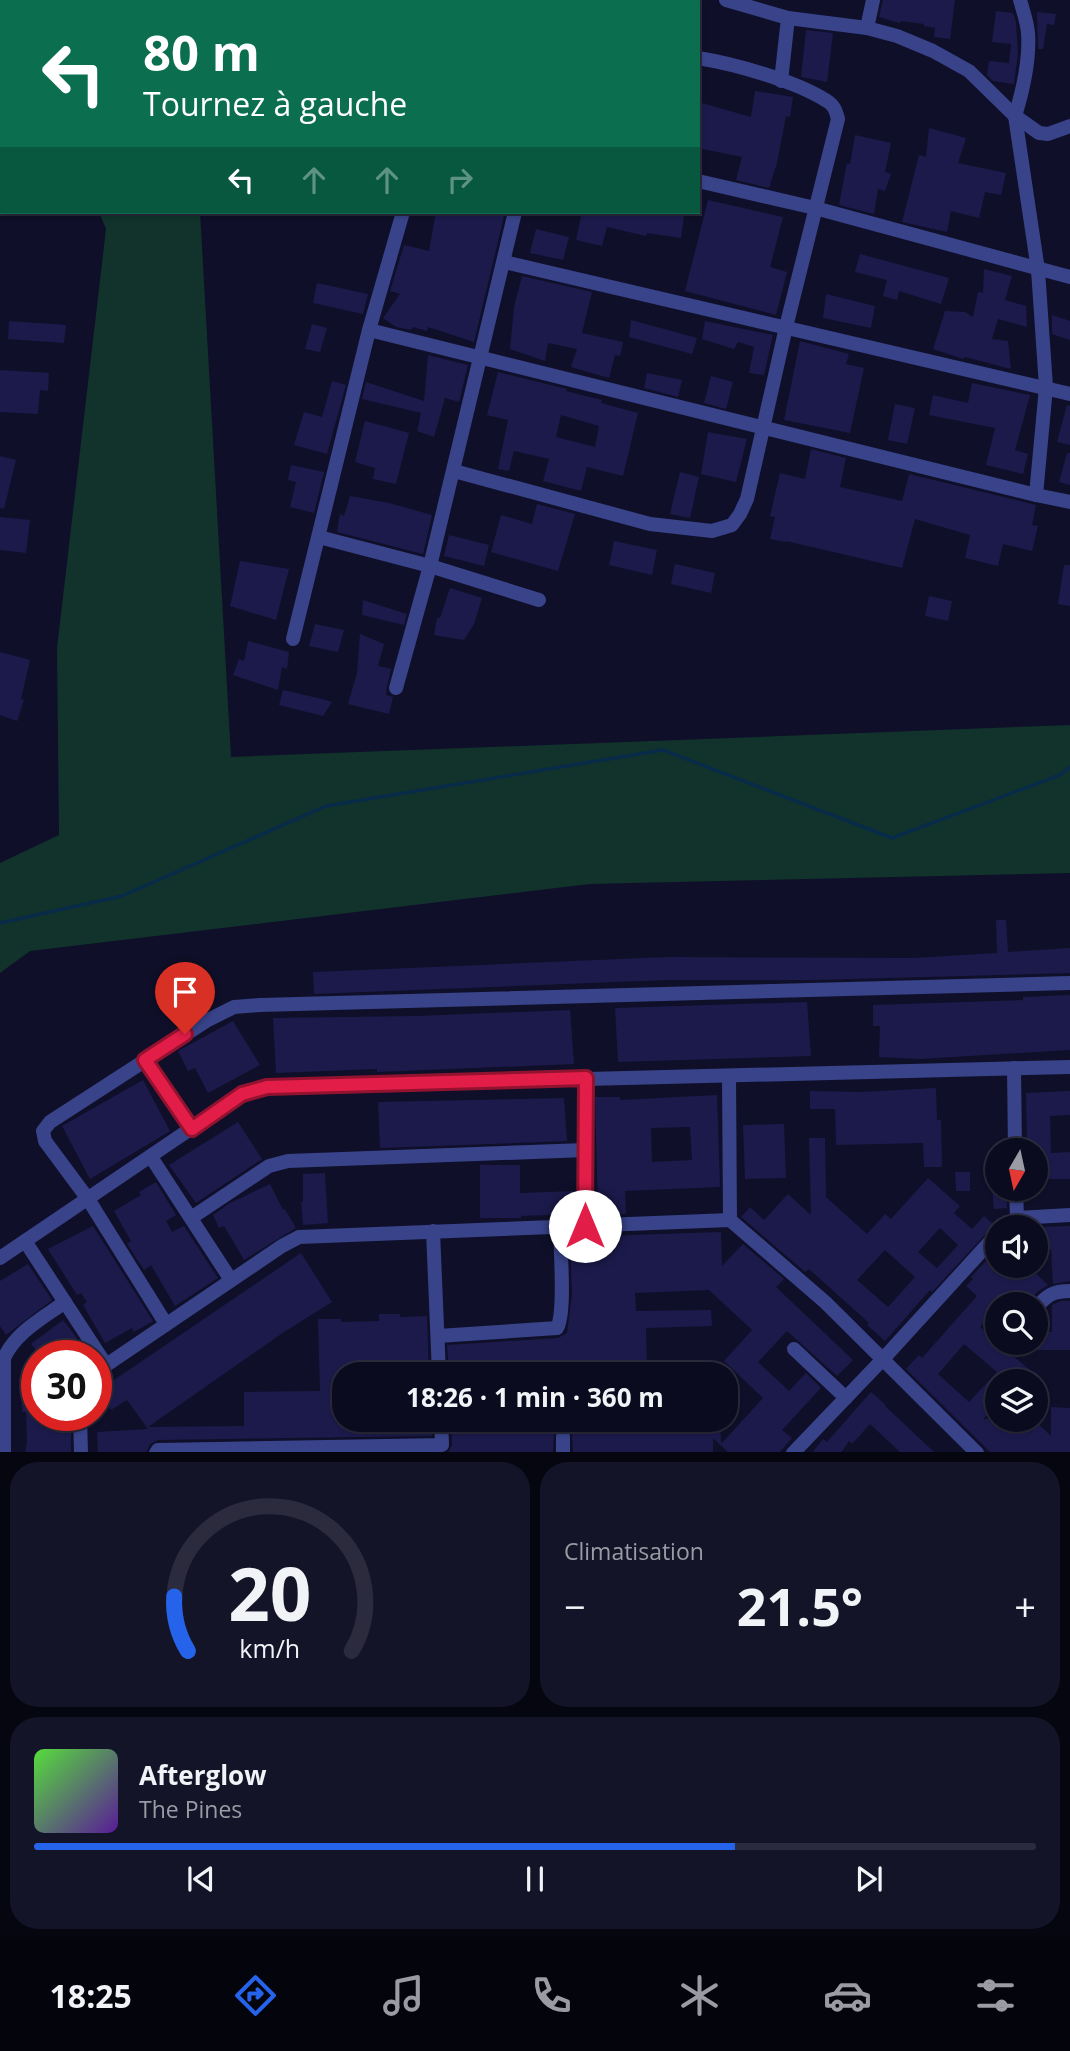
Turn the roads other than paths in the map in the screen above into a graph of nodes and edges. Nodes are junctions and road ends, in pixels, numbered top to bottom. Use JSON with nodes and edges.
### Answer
{"nodes":[{"id":1,"x":726,"y":0,"type":"edge"},
{"id":2,"x":873,"y":0,"type":"edge"},
{"id":3,"x":1020,"y":0,"type":"edge"},
{"id":4,"x":788,"y":18,"type":"junction"},
{"id":5,"x":867,"y":27,"type":"junction"},
{"id":6,"x":700,"y":58,"type":"edge"},
{"id":7,"x":781,"y":81,"type":"junction"},
{"id":8,"x":1015,"y":116,"type":"junction"},
{"id":9,"x":1070,"y":126,"type":"edge"},
{"id":10,"x":700,"y":181,"type":"edge"},
{"id":11,"x":815,"y":208,"type":"junction"},
{"id":12,"x":402,"y":214,"type":"edge"},
{"id":13,"x":515,"y":214,"type":"edge"},
{"id":14,"x":504,"y":261,"type":"junction"},
{"id":15,"x":1038,"y":270,"type":"junction"},
{"id":16,"x":1070,"y":277,"type":"edge"},
{"id":17,"x":786,"y":327,"type":"junction"},
{"id":18,"x":369,"y":330,"type":"junction"},
{"id":19,"x":482,"y":356,"type":"junction"},
{"id":20,"x":1045,"y":387,"type":"junction"},
{"id":21,"x":1070,"y":394,"type":"edge"},
{"id":22,"x":765,"y":428,"type":"junction"},
{"id":23,"x":454,"y":471,"type":"junction"},
{"id":24,"x":1036,"y":495,"type":"junction"},
{"id":25,"x":1070,"y":502,"type":"edge"},
{"id":26,"x":319,"y":537,"type":"junction"},
{"id":27,"x":430,"y":566,"type":"junction"},
{"id":28,"x":539,"y":600,"type":"dead end"},
{"id":29,"x":293,"y":639,"type":"dead end"},
{"id":30,"x":396,"y":688,"type":"dead end"},
{"id":31,"x":1070,"y":984,"type":"edge"},
{"id":32,"x":145,"y":1060,"type":"junction"},
{"id":33,"x":1070,"y":1067,"type":"edge"},
{"id":34,"x":1014,"y":1068,"type":"junction"},
{"id":35,"x":729,"y":1076,"type":"junction"},
{"id":36,"x":586,"y":1078,"type":"junction"},
{"id":37,"x":192,"y":1129,"type":"junction"},
{"id":38,"x":1015,"y":1138,"type":"edge"},
{"id":39,"x":586,"y":1150,"type":"junction"},
{"id":40,"x":151,"y":1157,"type":"junction"},
{"id":41,"x":88,"y":1199,"type":"junction"},
{"id":42,"x":1070,"y":1215,"type":"edge"},
{"id":43,"x":1048,"y":1216,"type":"edge"},
{"id":44,"x":191,"y":1218,"type":"junction"},
{"id":45,"x":730,"y":1220,"type":"junction"},
{"id":46,"x":560,"y":1226,"type":"junction"},
{"id":47,"x":585,"y":1226,"type":"junction"},
{"id":48,"x":433,"y":1231,"type":"junction"},
{"id":49,"x":25,"y":1241,"type":"junction"},
{"id":50,"x":985,"y":1247,"type":"edge"},
{"id":51,"x":0,"y":1258,"type":"edge"},
{"id":52,"x":231,"y":1280,"type":"junction"},
{"id":53,"x":1070,"y":1291,"type":"edge"},
{"id":54,"x":1048,"y":1294,"type":"edge"},
{"id":55,"x":65,"y":1302,"type":"junction"},
{"id":56,"x":166,"y":1324,"type":"junction"},
{"id":57,"x":438,"y":1336,"type":"junction"},
{"id":58,"x":86,"y":1340,"type":"edge"},
{"id":59,"x":794,"y":1349,"type":"dead end"},
{"id":60,"x":883,"y":1359,"type":"junction"},
{"id":61,"x":112,"y":1361,"type":"edge"},
{"id":62,"x":439,"y":1362,"type":"edge"},
{"id":63,"x":846,"y":1398,"type":"junction"},
{"id":64,"x":80,"y":1431,"type":"edge"},
{"id":65,"x":563,"y":1436,"type":"dead end"},
{"id":66,"x":442,"y":1449,"type":"edge"},
{"id":67,"x":5,"y":1452,"type":"edge"},
{"id":68,"x":81,"y":1452,"type":"edge"},
{"id":69,"x":156,"y":1452,"type":"edge"},
{"id":70,"x":563,"y":1452,"type":"edge"},
{"id":71,"x":793,"y":1452,"type":"edge"},
{"id":72,"x":977,"y":1452,"type":"edge"}],
"edges":[{"from":1,"to":4,"type":"street"},
{"from":2,"to":5,"type":"street"},
{"from":3,"to":8,"type":"street"},
{"from":4,"to":5,"type":"street"},
{"from":4,"to":7,"type":"street"},
{"from":5,"to":8,"type":"street"},
{"from":6,"to":7,"type":"street"},
{"from":7,"to":11,"type":"street"},
{"from":8,"to":9,"type":"street"},
{"from":8,"to":15,"type":"street"},
{"from":10,"to":11,"type":"street"},
{"from":11,"to":15,"type":"street"},
{"from":11,"to":17,"type":"street"},
{"from":12,"to":18,"type":"street"},
{"from":13,"to":14,"type":"street"},
{"from":14,"to":17,"type":"street"},
{"from":14,"to":19,"type":"street"},
{"from":15,"to":16,"type":"street"},
{"from":15,"to":20,"type":"street"},
{"from":17,"to":20,"type":"street"},
{"from":17,"to":22,"type":"street"},
{"from":18,"to":19,"type":"street"},
{"from":18,"to":26,"type":"street"},
{"from":19,"to":22,"type":"street"},
{"from":19,"to":23,"type":"street"},
{"from":20,"to":21,"type":"street"},
{"from":20,"to":24,"type":"street"},
{"from":22,"to":23,"type":"street"},
{"from":22,"to":24,"type":"street"},
{"from":23,"to":27,"type":"street"},
{"from":24,"to":25,"type":"street"},
{"from":26,"to":27,"type":"street"},
{"from":26,"to":29,"type":"street"},
{"from":27,"to":28,"type":"street"},
{"from":27,"to":30,"type":"street"},
{"from":31,"to":32,"type":"street"},
{"from":32,"to":37,"type":"street"},
{"from":32,"to":41,"type":"street"},
{"from":33,"to":34,"type":"street"},
{"from":34,"to":35,"type":"street"},
{"from":34,"to":38,"type":"street"},
{"from":35,"to":36,"type":"street"},
{"from":35,"to":45,"type":"street"},
{"from":36,"to":37,"type":"street"},
{"from":36,"to":39,"type":"street"},
{"from":37,"to":40,"type":"street"},
{"from":39,"to":44,"type":"street"},
{"from":39,"to":47,"type":"street"},
{"from":40,"to":41,"type":"street"},
{"from":40,"to":44,"type":"street"},
{"from":41,"to":49,"type":"street"},
{"from":41,"to":56,"type":"street"},
{"from":42,"to":43,"type":"street"},
{"from":44,"to":52,"type":"street"},
{"from":45,"to":47,"type":"street"},
{"from":45,"to":60,"type":"street"},
{"from":46,"to":47,"type":"street"},
{"from":46,"to":48,"type":"street"},
{"from":46,"to":57,"type":"street"},
{"from":48,"to":52,"type":"street"},
{"from":48,"to":57,"type":"street"},
{"from":49,"to":51,"type":"street"},
{"from":49,"to":55,"type":"street"},
{"from":50,"to":60,"type":"street"},
{"from":52,"to":56,"type":"street"},
{"from":53,"to":54,"type":"street"},
{"from":55,"to":58,"type":"street"},
{"from":55,"to":67,"type":"street"},
{"from":56,"to":61,"type":"street"},
{"from":57,"to":62,"type":"street"},
{"from":59,"to":63,"type":"street"},
{"from":60,"to":63,"type":"street"},
{"from":60,"to":72,"type":"street"},
{"from":63,"to":71,"type":"street"},
{"from":64,"to":68,"type":"street"},
{"from":65,"to":70,"type":"street"},
{"from":66,"to":69,"type":"street"}]}
